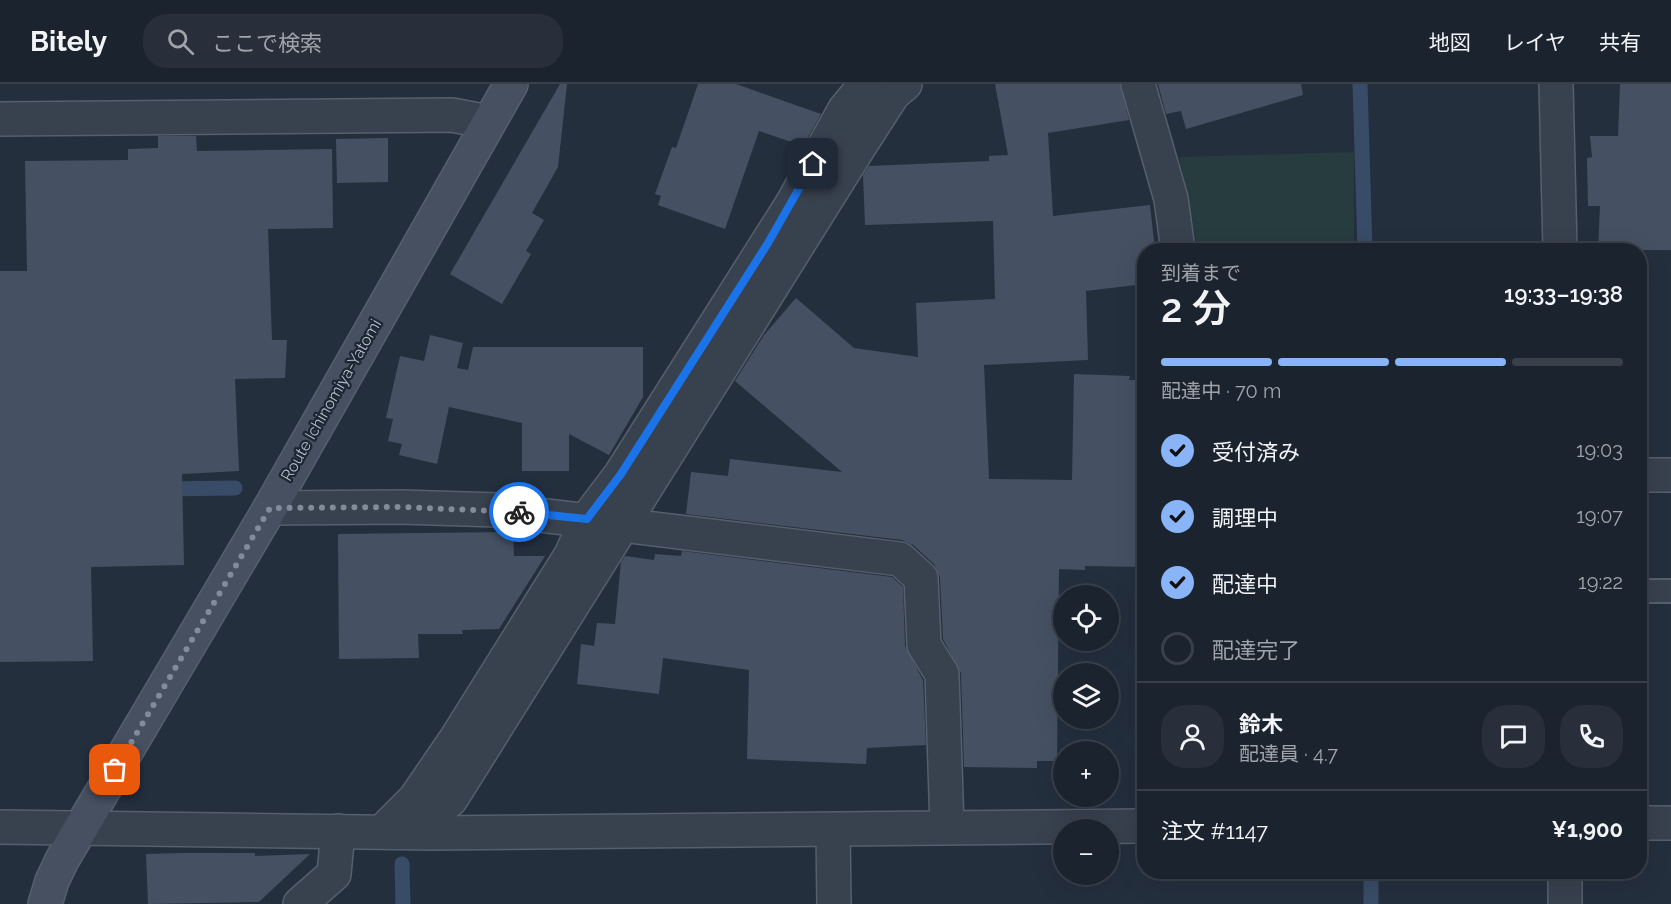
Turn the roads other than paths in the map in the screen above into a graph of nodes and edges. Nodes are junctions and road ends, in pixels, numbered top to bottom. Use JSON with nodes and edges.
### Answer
{"nodes":[{"id":1,"x":511,"y":84,"type":"edge"},
{"id":2,"x":866,"y":84,"type":"edge"},
{"id":3,"x":905,"y":84,"type":"edge"},
{"id":4,"x":1138,"y":84,"type":"edge"},
{"id":5,"x":1556,"y":84,"type":"edge"},
{"id":6,"x":0,"y":119,"type":"edge"},
{"id":7,"x":489,"y":122,"type":"junction"},
{"id":8,"x":1177,"y":243,"type":"edge"},
{"id":9,"x":1560,"y":243,"type":"edge"},
{"id":10,"x":1671,"y":475,"type":"edge"},
{"id":11,"x":1647,"y":476,"type":"edge"},
{"id":12,"x":270,"y":508,"type":"junction"},
{"id":13,"x":587,"y":519,"type":"junction"},
{"id":14,"x":623,"y":525,"type":"junction"},
{"id":15,"x":1647,"y":591,"type":"edge"},
{"id":16,"x":1671,"y":591,"type":"edge"},
{"id":17,"x":1647,"y":823,"type":"edge"},
{"id":18,"x":1671,"y":823,"type":"edge"},
{"id":19,"x":1137,"y":826,"type":"edge"},
{"id":20,"x":0,"y":827,"type":"edge"},
{"id":21,"x":947,"y":827,"type":"junction"},
{"id":22,"x":80,"y":829,"type":"junction"},
{"id":23,"x":338,"y":831,"type":"junction"},
{"id":24,"x":833,"y":831,"type":"junction"},
{"id":25,"x":397,"y":832,"type":"junction"},
{"id":26,"x":1565,"y":879,"type":"edge"},
{"id":27,"x":45,"y":904,"type":"edge"},
{"id":28,"x":300,"y":904,"type":"edge"},
{"id":29,"x":834,"y":904,"type":"edge"},
{"id":30,"x":1565,"y":904,"type":"edge"}],
"edges":[{"from":1,"to":7,"type":"main road","name":"Route Ichinomiya-Yatomi"},
{"from":2,"to":13,"type":"street"},
{"from":3,"to":14,"type":"street"},
{"from":4,"to":8,"type":"street"},
{"from":5,"to":9,"type":"street"},
{"from":6,"to":7,"type":"street"},
{"from":7,"to":12,"type":"main road","name":"Route Ichinomiya-Yatomi"},
{"from":10,"to":11,"type":"street"},
{"from":12,"to":13,"type":"street"},
{"from":12,"to":22,"type":"main road","name":"Route Ichinomiya-Yatomi"},
{"from":13,"to":14,"type":"street"},
{"from":13,"to":25,"type":"street"},
{"from":14,"to":21,"type":"street"},
{"from":14,"to":25,"type":"street"},
{"from":15,"to":16,"type":"lane"},
{"from":17,"to":18,"type":"street"},
{"from":19,"to":21,"type":"street"},
{"from":20,"to":22,"type":"street"},
{"from":21,"to":24,"type":"street"},
{"from":22,"to":23,"type":"street"},
{"from":22,"to":27,"type":"main road","name":"Route Ichinomiya-Yatomi"},
{"from":23,"to":25,"type":"street"},
{"from":23,"to":28,"type":"street"},
{"from":24,"to":25,"type":"street"},
{"from":24,"to":29,"type":"street"},
{"from":26,"to":30,"type":"street"}]}
